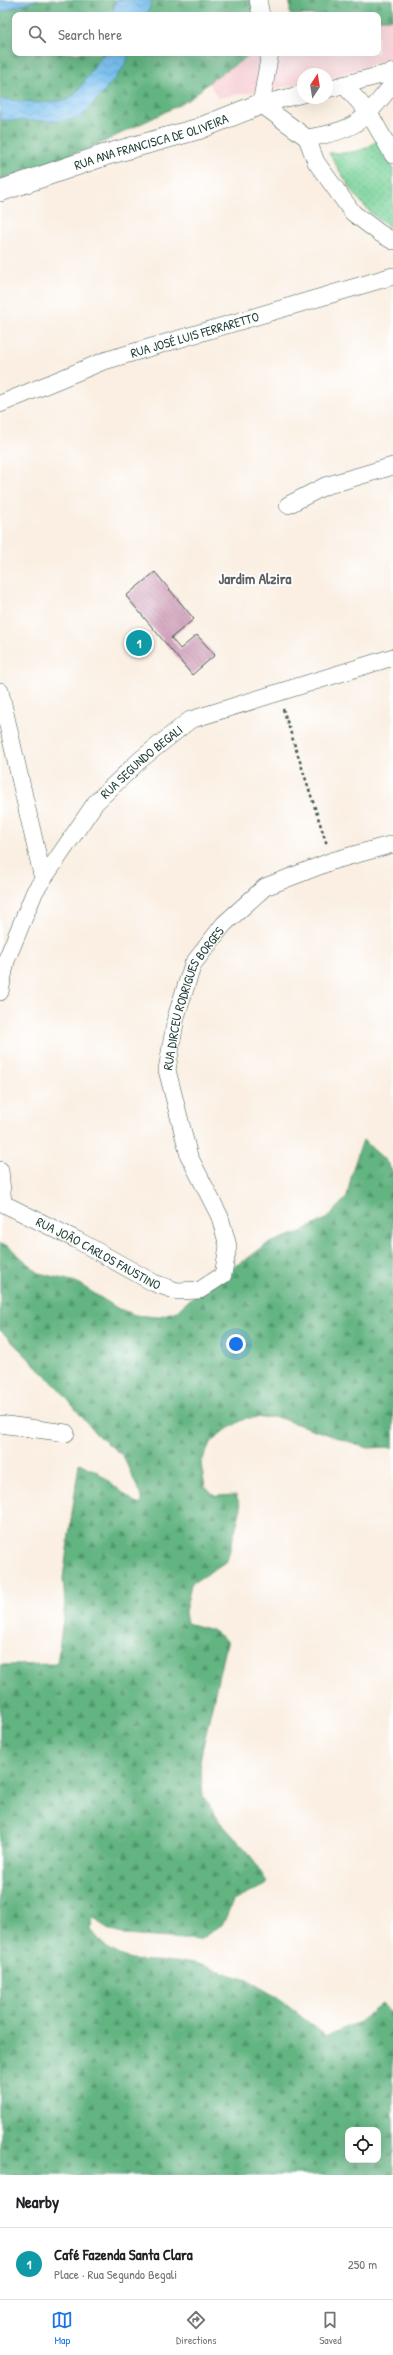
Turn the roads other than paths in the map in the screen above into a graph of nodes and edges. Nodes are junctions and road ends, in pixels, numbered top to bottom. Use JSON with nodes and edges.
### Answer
{"nodes":[{"id":1,"x":258,"y":0,"type":"edge"},
{"id":2,"x":260,"y":12,"type":"edge"},
{"id":3,"x":270,"y":56,"type":"edge"},
{"id":4,"x":393,"y":72,"type":"edge"},
{"id":5,"x":393,"y":84,"type":"edge"},
{"id":6,"x":344,"y":85,"type":"junction"},
{"id":7,"x":333,"y":88,"type":"edge"},
{"id":8,"x":297,"y":95,"type":"edge"},
{"id":9,"x":261,"y":104,"type":"junction"},
{"id":10,"x":369,"y":113,"type":"junction"},
{"id":11,"x":307,"y":138,"type":"junction"},
{"id":12,"x":393,"y":155,"type":"edge"},
{"id":13,"x":0,"y":191,"type":"edge"},
{"id":14,"x":393,"y":241,"type":"edge"},
{"id":15,"x":393,"y":276,"type":"edge"},
{"id":16,"x":0,"y":404,"type":"edge"},
{"id":17,"x":393,"y":466,"type":"edge"},
{"id":18,"x":288,"y":505,"type":"dead end"},
{"id":19,"x":393,"y":657,"type":"edge"},
{"id":20,"x":0,"y":691,"type":"edge"},
{"id":21,"x":393,"y":844,"type":"edge"},
{"id":22,"x":43,"y":879,"type":"junction"},
{"id":23,"x":0,"y":992,"type":"edge"},
{"id":24,"x":0,"y":1170,"type":"edge"},
{"id":25,"x":1,"y":1203,"type":"edge"},
{"id":26,"x":200,"y":1290,"type":"joint"},
{"id":27,"x":0,"y":1424,"type":"edge"},
{"id":28,"x":66,"y":1433,"type":"dead end"}],
"edges":[{"from":1,"to":2,"type":"street"},
{"from":3,"to":9,"type":"street"},
{"from":4,"to":6,"type":"street"},
{"from":5,"to":10,"type":"street"},
{"from":6,"to":7,"type":"street"},
{"from":6,"to":10,"type":"street"},
{"from":8,"to":9,"type":"street","name":"RUA ANA FRANCISCA DE OLIVEIRA"},
{"from":9,"to":11,"type":"street"},
{"from":9,"to":13,"type":"street","name":"RUA ANA FRANCISCA DE OLIVEIRA"},
{"from":10,"to":11,"type":"street"},
{"from":10,"to":12,"type":"street"},
{"from":11,"to":14,"type":"street"},
{"from":15,"to":16,"type":"street","name":"RUA JOSÉ LUIS FERRARETTO"},
{"from":17,"to":18,"type":"street"},
{"from":19,"to":22,"type":"street","name":"RUA SEGUNDO BEGALI"},
{"from":20,"to":22,"type":"street"},
{"from":21,"to":26,"type":"street","name":"RUA DIRCEU RODRIGUES BORGES"},
{"from":22,"to":23,"type":"street","name":"RUA SEGUNDO BEGALI"},
{"from":24,"to":25,"type":"street"},
{"from":25,"to":26,"type":"street","name":"RUA JOÃO CARLOS FAUSTINO"},
{"from":27,"to":28,"type":"street"}]}
